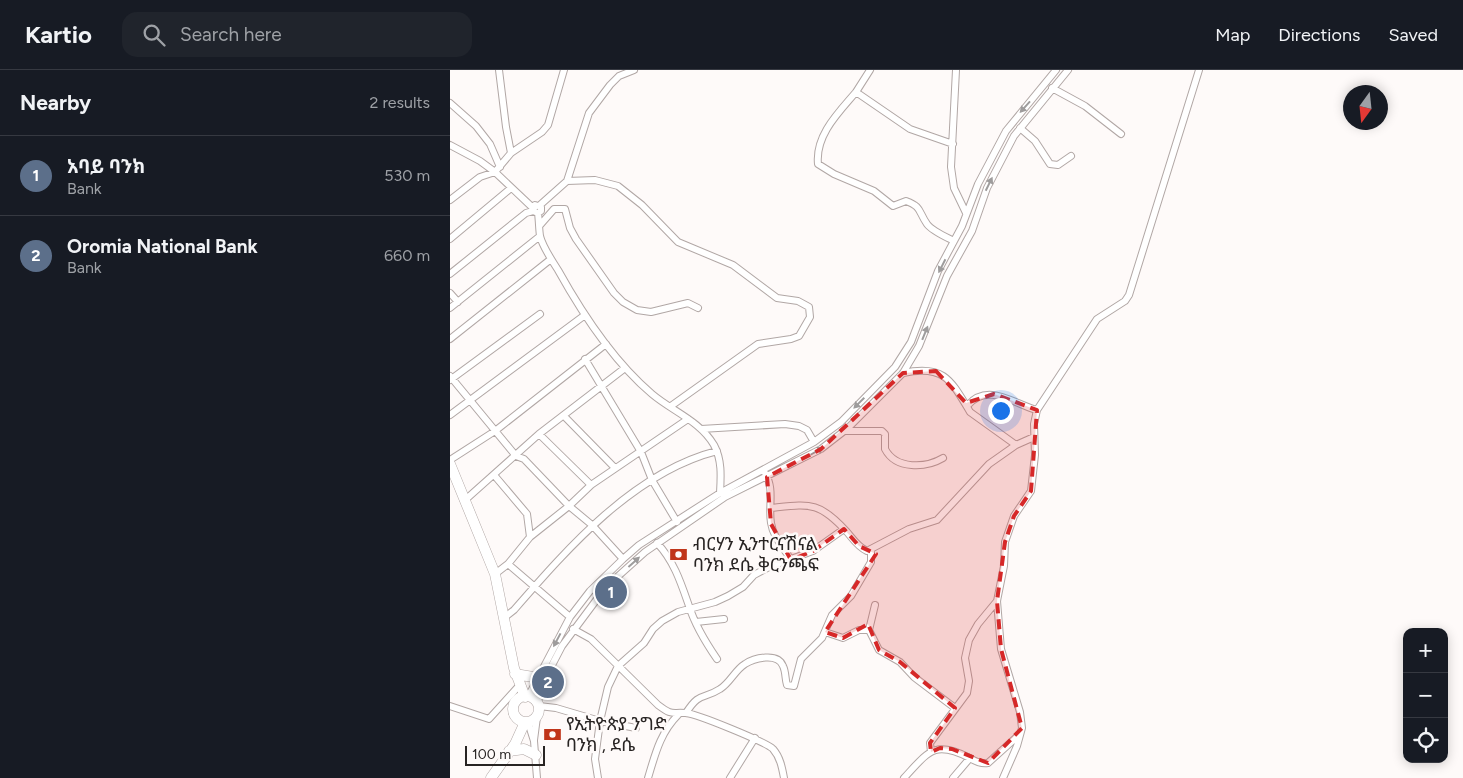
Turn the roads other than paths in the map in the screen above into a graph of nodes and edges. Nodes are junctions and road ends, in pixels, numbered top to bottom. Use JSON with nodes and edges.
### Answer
{"nodes":[{"id":1,"x":499,"y":70,"type":"edge"},
{"id":2,"x":564,"y":70,"type":"edge"},
{"id":3,"x":634,"y":70,"type":"edge"},
{"id":4,"x":870,"y":70,"type":"edge"},
{"id":5,"x":956,"y":70,"type":"edge"},
{"id":6,"x":1056,"y":70,"type":"edge"},
{"id":7,"x":1068,"y":70,"type":"edge"},
{"id":8,"x":1198,"y":70,"type":"edge"},
{"id":9,"x":1045,"y":84,"type":"junction"},
{"id":10,"x":1054,"y":90,"type":"junction"},
{"id":11,"x":856,"y":92,"type":"junction"},
{"id":12,"x":450,"y":103,"type":"edge"},
{"id":13,"x":1020,"y":128,"type":"junction"},
{"id":14,"x":1121,"y":134,"type":"dead end"},
{"id":15,"x":953,"y":144,"type":"junction"},
{"id":16,"x":450,"y":145,"type":"edge"},
{"id":17,"x":511,"y":153,"type":"junction"},
{"id":18,"x":1071,"y":156,"type":"dead end"},
{"id":19,"x":497,"y":170,"type":"junction"},
{"id":20,"x":567,"y":181,"type":"junction"},
{"id":21,"x":511,"y":188,"type":"junction"},
{"id":22,"x":450,"y":200,"type":"edge"},
{"id":23,"x":535,"y":211,"type":"junction"},
{"id":24,"x":966,"y":213,"type":"junction"},
{"id":25,"x":540,"y":225,"type":"junction"},
{"id":26,"x":540,"y":236,"type":"junction"},
{"id":27,"x":450,"y":239,"type":"edge"},
{"id":28,"x":954,"y":241,"type":"junction"},
{"id":29,"x":552,"y":259,"type":"junction"},
{"id":30,"x":450,"y":274,"type":"edge"},
{"id":31,"x":450,"y":293,"type":"edge"},
{"id":32,"x":928,"y":298,"type":"junction"},
{"id":33,"x":937,"y":301,"type":"junction"},
{"id":34,"x":458,"y":302,"type":"junction"},
{"id":35,"x":450,"y":308,"type":"edge"},
{"id":36,"x":698,"y":308,"type":"dead end"},
{"id":37,"x":540,"y":314,"type":"dead end"},
{"id":38,"x":585,"y":315,"type":"junction"},
{"id":39,"x":450,"y":339,"type":"edge"},
{"id":40,"x":606,"y":344,"type":"junction"},
{"id":41,"x":585,"y":359,"type":"junction"},
{"id":42,"x":625,"y":368,"type":"junction"},
{"id":43,"x":903,"y":373,"type":"junction"},
{"id":44,"x":451,"y":378,"type":"edge"},
{"id":45,"x":601,"y":387,"type":"junction"},
{"id":46,"x":470,"y":400,"type":"junction"},
{"id":47,"x":968,"y":405,"type":"junction"},
{"id":48,"x":671,"y":406,"type":"junction"},
{"id":49,"x":1036,"y":413,"type":"junction"},
{"id":50,"x":450,"y":415,"type":"edge"},
{"id":51,"x":564,"y":416,"type":"junction"},
{"id":52,"x":688,"y":419,"type":"junction"},
{"id":53,"x":701,"y":429,"type":"junction"},
{"id":54,"x":495,"y":431,"type":"junction"},
{"id":55,"x":844,"y":431,"type":"junction"},
{"id":56,"x":539,"y":434,"type":"junction"},
{"id":57,"x":1034,"y":437,"type":"junction"},
{"id":58,"x":814,"y":442,"type":"junction"},
{"id":59,"x":1016,"y":445,"type":"junction"},
{"id":60,"x":717,"y":451,"type":"junction"},
{"id":61,"x":641,"y":452,"type":"junction"},
{"id":62,"x":795,"y":453,"type":"junction"},
{"id":63,"x":516,"y":456,"type":"junction"},
{"id":64,"x":943,"y":458,"type":"dead end"},
{"id":65,"x":450,"y":460,"type":"edge"},
{"id":66,"x":799,"y":460,"type":"junction"},
{"id":67,"x":450,"y":464,"type":"edge"},
{"id":68,"x":615,"y":468,"type":"junction"},
{"id":69,"x":763,"y":470,"type":"junction"},
{"id":70,"x":494,"y":475,"type":"junction"},
{"id":71,"x":767,"y":476,"type":"junction"},
{"id":72,"x":652,"y":480,"type":"junction"},
{"id":73,"x":591,"y":485,"type":"junction"},
{"id":74,"x":720,"y":493,"type":"junction"},
{"id":75,"x":464,"y":501,"type":"junction"},
{"id":76,"x":569,"y":506,"type":"junction"},
{"id":77,"x":771,"y":508,"type":"junction"},
{"id":78,"x":677,"y":522,"type":"junction"},
{"id":79,"x":592,"y":525,"type":"junction"},
{"id":80,"x":844,"y":528,"type":"junction"},
{"id":81,"x":530,"y":537,"type":"junction"},
{"id":82,"x":657,"y":543,"type":"junction"},
{"id":83,"x":871,"y":549,"type":"junction"},
{"id":84,"x":623,"y":558,"type":"junction"},
{"id":85,"x":791,"y":560,"type":"junction"},
{"id":86,"x":508,"y":564,"type":"junction"},
{"id":87,"x":495,"y":574,"type":"junction"},
{"id":88,"x":535,"y":587,"type":"junction"},
{"id":89,"x":997,"y":601,"type":"junction"},
{"id":90,"x":874,"y":605,"type":"dead end"},
{"id":91,"x":689,"y":608,"type":"junction"},
{"id":92,"x":505,"y":616,"type":"junction"},
{"id":93,"x":570,"y":617,"type":"junction"},
{"id":94,"x":724,"y":619,"type":"dead end"},
{"id":95,"x":696,"y":622,"type":"junction"},
{"id":96,"x":573,"y":629,"type":"junction"},
{"id":97,"x":869,"y":630,"type":"junction"},
{"id":98,"x":825,"y":632,"type":"junction"},
{"id":99,"x":717,"y":659,"type":"dead end"},
{"id":100,"x":618,"y":666,"type":"junction"},
{"id":101,"x":539,"y":678,"type":"junction"},
{"id":102,"x":520,"y":689,"type":"junction"},
{"id":103,"x":538,"y":704,"type":"junction"},
{"id":104,"x":450,"y":706,"type":"edge"},
{"id":105,"x":954,"y":708,"type":"junction"},
{"id":106,"x":686,"y":713,"type":"junction"},
{"id":107,"x":515,"y":715,"type":"junction"},
{"id":108,"x":678,"y":715,"type":"junction"},
{"id":109,"x":530,"y":720,"type":"junction"},
{"id":110,"x":600,"y":721,"type":"junction"},
{"id":111,"x":636,"y":728,"type":"dead end"},
{"id":112,"x":1020,"y":735,"type":"junction"},
{"id":113,"x":755,"y":738,"type":"junction"},
{"id":114,"x":534,"y":741,"type":"junction"},
{"id":115,"x":512,"y":748,"type":"junction"},
{"id":116,"x":931,"y":752,"type":"junction"},
{"id":117,"x":536,"y":755,"type":"junction"},
{"id":118,"x":970,"y":758,"type":"junction"},
{"id":119,"x":491,"y":778,"type":"edge"},
{"id":120,"x":537,"y":778,"type":"edge"},
{"id":121,"x":598,"y":778,"type":"edge"},
{"id":122,"x":648,"y":778,"type":"edge"},
{"id":123,"x":730,"y":778,"type":"edge"},
{"id":124,"x":784,"y":778,"type":"edge"},
{"id":125,"x":904,"y":778,"type":"edge"},
{"id":126,"x":953,"y":778,"type":"edge"},
{"id":127,"x":1003,"y":778,"type":"edge"}],
"edges":[{"from":1,"to":17,"type":"street"},
{"from":2,"to":17,"type":"street"},
{"from":3,"to":20,"type":"street"},
{"from":4,"to":11,"type":"street"},
{"from":5,"to":15,"type":"street"},
{"from":6,"to":9,"type":"street"},
{"from":7,"to":10,"type":"street"},
{"from":8,"to":49,"type":"street"},
{"from":9,"to":10,"type":"street"},
{"from":9,"to":24,"type":"street","one_way":true},
{"from":10,"to":13,"type":"street"},
{"from":10,"to":14,"type":"street"},
{"from":11,"to":15,"type":"street"},
{"from":11,"to":28,"type":"street"},
{"from":12,"to":19,"type":"street"},
{"from":13,"to":18,"type":"street"},
{"from":33,"to":13,"type":"street","one_way":true},
{"from":15,"to":24,"type":"street"},
{"from":16,"to":19,"type":"street"},
{"from":17,"to":19,"type":"street"},
{"from":19,"to":21,"type":"street"},
{"from":19,"to":22,"type":"street"},
{"from":20,"to":23,"type":"street"},
{"from":20,"to":48,"type":"street"},
{"from":21,"to":23,"type":"street"},
{"from":21,"to":27,"type":"street"},
{"from":23,"to":25,"type":"street"},
{"from":23,"to":30,"type":"street"},
{"from":24,"to":28,"type":"street"},
{"from":25,"to":26,"type":"street"},
{"from":25,"to":36,"type":"street"},
{"from":26,"to":29,"type":"street"},
{"from":26,"to":34,"type":"street"},
{"from":28,"to":32,"type":"street","one_way":true},
{"from":29,"to":38,"type":"street"},
{"from":29,"to":39,"type":"street"},
{"from":31,"to":34,"type":"street"},
{"from":32,"to":33,"type":"street"},
{"from":32,"to":58,"type":"street","one_way":true},
{"from":43,"to":33,"type":"street","one_way":true},
{"from":34,"to":35,"type":"street"},
{"from":37,"to":44,"type":"street"},
{"from":38,"to":40,"type":"street"},
{"from":38,"to":46,"type":"street"},
{"from":40,"to":41,"type":"street"},
{"from":40,"to":42,"type":"street"},
{"from":41,"to":45,"type":"street"},
{"from":41,"to":54,"type":"street"},
{"from":42,"to":45,"type":"street"},
{"from":42,"to":48,"type":"street"},
{"from":43,"to":47,"type":"street"},
{"from":43,"to":55,"type":"street"},
{"from":44,"to":46,"type":"street"},
{"from":45,"to":51,"type":"street"},
{"from":45,"to":61,"type":"street"},
{"from":46,"to":50,"type":"street"},
{"from":46,"to":54,"type":"street"},
{"from":47,"to":49,"type":"street"},
{"from":47,"to":59,"type":"street"},
{"from":48,"to":52,"type":"street"},
{"from":49,"to":57,"type":"street"},
{"from":51,"to":56,"type":"street"},
{"from":51,"to":68,"type":"street"},
{"from":52,"to":53,"type":"street"},
{"from":52,"to":61,"type":"street"},
{"from":53,"to":58,"type":"street"},
{"from":53,"to":60,"type":"street"},
{"from":54,"to":63,"type":"street"},
{"from":54,"to":65,"type":"street"},
{"from":55,"to":64,"type":"street"},
{"from":66,"to":55,"type":"street","one_way":true},
{"from":56,"to":63,"type":"street"},
{"from":56,"to":73,"type":"street"},
{"from":57,"to":59,"type":"street"},
{"from":57,"to":89,"type":"street"},
{"from":58,"to":62,"type":"street"},
{"from":59,"to":83,"type":"street"},
{"from":60,"to":72,"type":"street"},
{"from":60,"to":74,"type":"street"},
{"from":61,"to":68,"type":"street"},
{"from":61,"to":72,"type":"street"},
{"from":62,"to":66,"type":"street"},
{"from":62,"to":69,"type":"street"},
{"from":63,"to":70,"type":"street"},
{"from":63,"to":76,"type":"street"},
{"from":66,"to":71,"type":"street"},
{"from":67,"to":75,"type":"highway"},
{"from":68,"to":73,"type":"street"},
{"from":69,"to":71,"type":"street"},
{"from":69,"to":74,"type":"street"},
{"from":70,"to":75,"type":"street"},
{"from":70,"to":81,"type":"street"},
{"from":71,"to":77,"type":"street"},
{"from":71,"to":82,"type":"street"},
{"from":72,"to":78,"type":"street"},
{"from":72,"to":79,"type":"street"},
{"from":73,"to":76,"type":"street"},
{"from":74,"to":78,"type":"street"},
{"from":75,"to":87,"type":"highway"},
{"from":76,"to":79,"type":"street"},
{"from":76,"to":81,"type":"street"},
{"from":77,"to":80,"type":"street"},
{"from":77,"to":85,"type":"street"},
{"from":78,"to":84,"type":"street"},
{"from":79,"to":84,"type":"street"},
{"from":79,"to":88,"type":"street"},
{"from":80,"to":83,"type":"street"},
{"from":80,"to":85,"type":"street"},
{"from":81,"to":86,"type":"street"},
{"from":82,"to":91,"type":"street"},
{"from":96,"to":82,"type":"street","one_way":true},
{"from":83,"to":98,"type":"street"},
{"from":84,"to":93,"type":"street"},
{"from":85,"to":91,"type":"street"},
{"from":86,"to":87,"type":"street"},
{"from":86,"to":88,"type":"street"},
{"from":87,"to":92,"type":"highway"},
{"from":88,"to":92,"type":"street"},
{"from":88,"to":93,"type":"street"},
{"from":89,"to":105,"type":"street"},
{"from":89,"to":112,"type":"street"},
{"from":90,"to":97,"type":"street"},
{"from":91,"to":95,"type":"street"},
{"from":91,"to":100,"type":"street"},
{"from":92,"to":102,"type":"highway"},
{"from":93,"to":101,"type":"street","one_way":true},
{"from":94,"to":95,"type":"street"},
{"from":95,"to":99,"type":"street"},
{"from":96,"to":100,"type":"street"},
{"from":96,"to":103,"type":"street"},
{"from":97,"to":98,"type":"street"},
{"from":97,"to":105,"type":"street"},
{"from":98,"to":106,"type":"street"},
{"from":100,"to":108,"type":"street"},
{"from":100,"to":110,"type":"street"},
{"from":101,"to":102,"type":"highway"},
{"from":101,"to":102,"type":"street"},
{"from":102,"to":103,"type":"highway"},
{"from":102,"to":104,"type":"street"},
{"from":102,"to":107,"type":"highway"},
{"from":103,"to":109,"type":"highway"},
{"from":103,"to":110,"type":"street"},
{"from":105,"to":116,"type":"street"},
{"from":106,"to":108,"type":"street"},
{"from":106,"to":113,"type":"street"},
{"from":107,"to":109,"type":"highway"},
{"from":107,"to":115,"type":"highway"},
{"from":108,"to":122,"type":"street"},
{"from":109,"to":114,"type":"street"},
{"from":109,"to":114,"type":"street"},
{"from":109,"to":115,"type":"highway"},
{"from":110,"to":111,"type":"street"},
{"from":110,"to":121,"type":"street"},
{"from":112,"to":118,"type":"street"},
{"from":112,"to":127,"type":"street"},
{"from":113,"to":123,"type":"street"},
{"from":113,"to":124,"type":"street"},
{"from":114,"to":117,"type":"street"},
{"from":115,"to":117,"type":"highway"},
{"from":115,"to":119,"type":"highway"},
{"from":116,"to":118,"type":"street"},
{"from":116,"to":125,"type":"street"},
{"from":117,"to":120,"type":"street"},
{"from":118,"to":126,"type":"street"}]}
